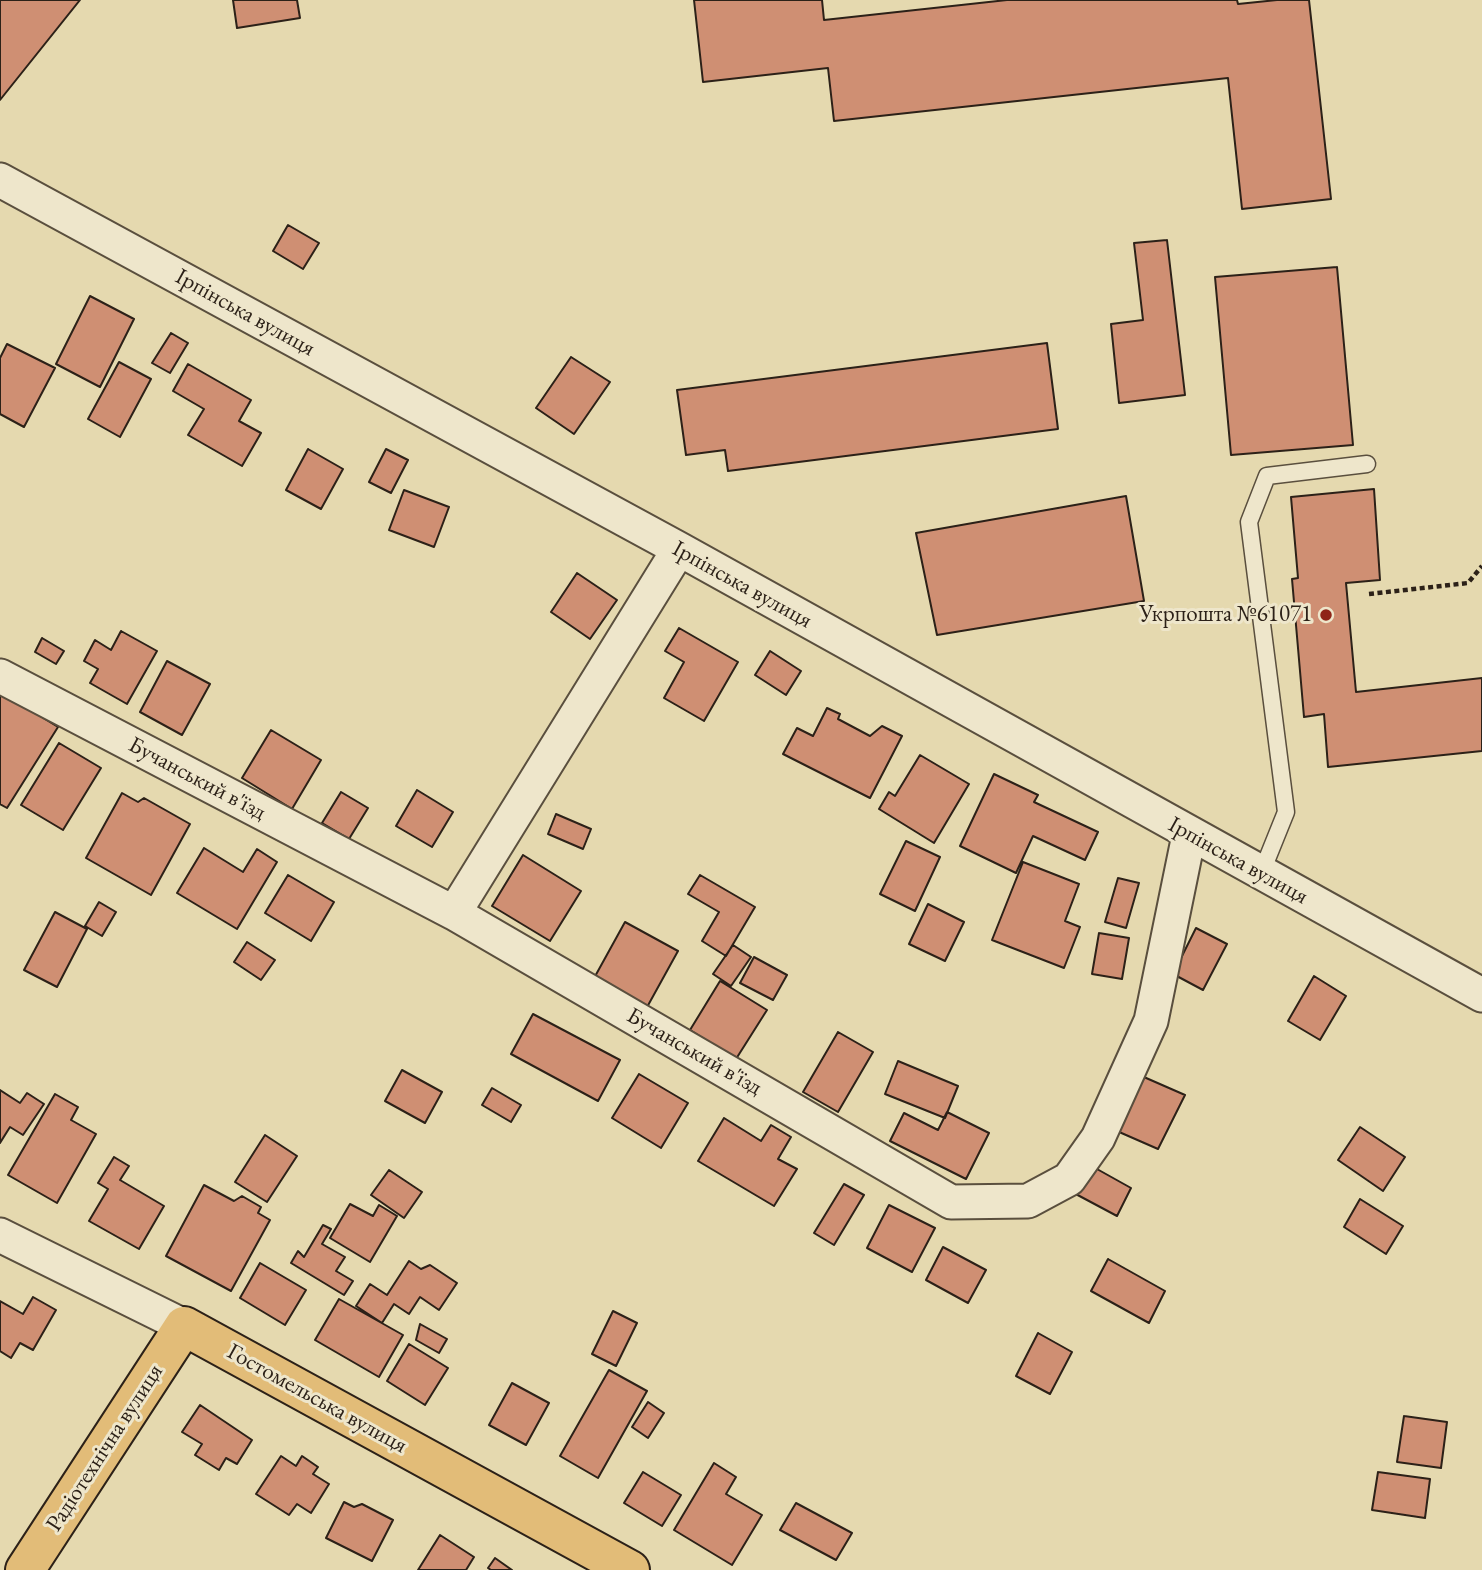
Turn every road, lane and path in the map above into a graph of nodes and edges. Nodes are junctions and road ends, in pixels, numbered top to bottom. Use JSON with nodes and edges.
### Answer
{"nodes":[{"id":1,"x":0,"y":180,"type":"edge"},
{"id":2,"x":1367,"y":464,"type":"dead end"},
{"id":3,"x":679,"y":549,"type":"junction"},
{"id":4,"x":1482,"y":566,"type":"edge"},
{"id":5,"x":1369,"y":594,"type":"dead end"},
{"id":6,"x":0,"y":676,"type":"edge"},
{"id":7,"x":1189,"y":835,"type":"junction"},
{"id":8,"x":1261,"y":874,"type":"junction"},
{"id":9,"x":454,"y":913,"type":"junction"},
{"id":10,"x":1482,"y":995,"type":"edge"},
{"id":11,"x":0,"y":1235,"type":"edge"},
{"id":12,"x":184,"y":1326,"type":"junction"},
{"id":13,"x":25,"y":1570,"type":"edge"},
{"id":14,"x":630,"y":1570,"type":"edge"}],
"edges":[{"from":1,"to":3,"type":"street","name":"Ірпінська вулиця"},
{"from":2,"to":8,"type":"lane"},
{"from":3,"to":7,"type":"street","name":"Ірпінська вулиця"},
{"from":3,"to":9,"type":"street"},
{"from":4,"to":5,"type":"path"},
{"from":6,"to":9,"type":"street","name":"Бучанський в'їзд"},
{"from":7,"to":8,"type":"street","name":"Ірпінська вулиця"},
{"from":7,"to":9,"type":"street","name":"Бучанський в'їзд"},
{"from":8,"to":10,"type":"street","name":"Ірпінська вулиця"},
{"from":11,"to":12,"type":"street","name":"Гостомельська вулиця"},
{"from":12,"to":13,"type":"main road","name":"Радіотехнічна вулиця"},
{"from":12,"to":14,"type":"main road","name":"Гостомельська вулиця"}]}
